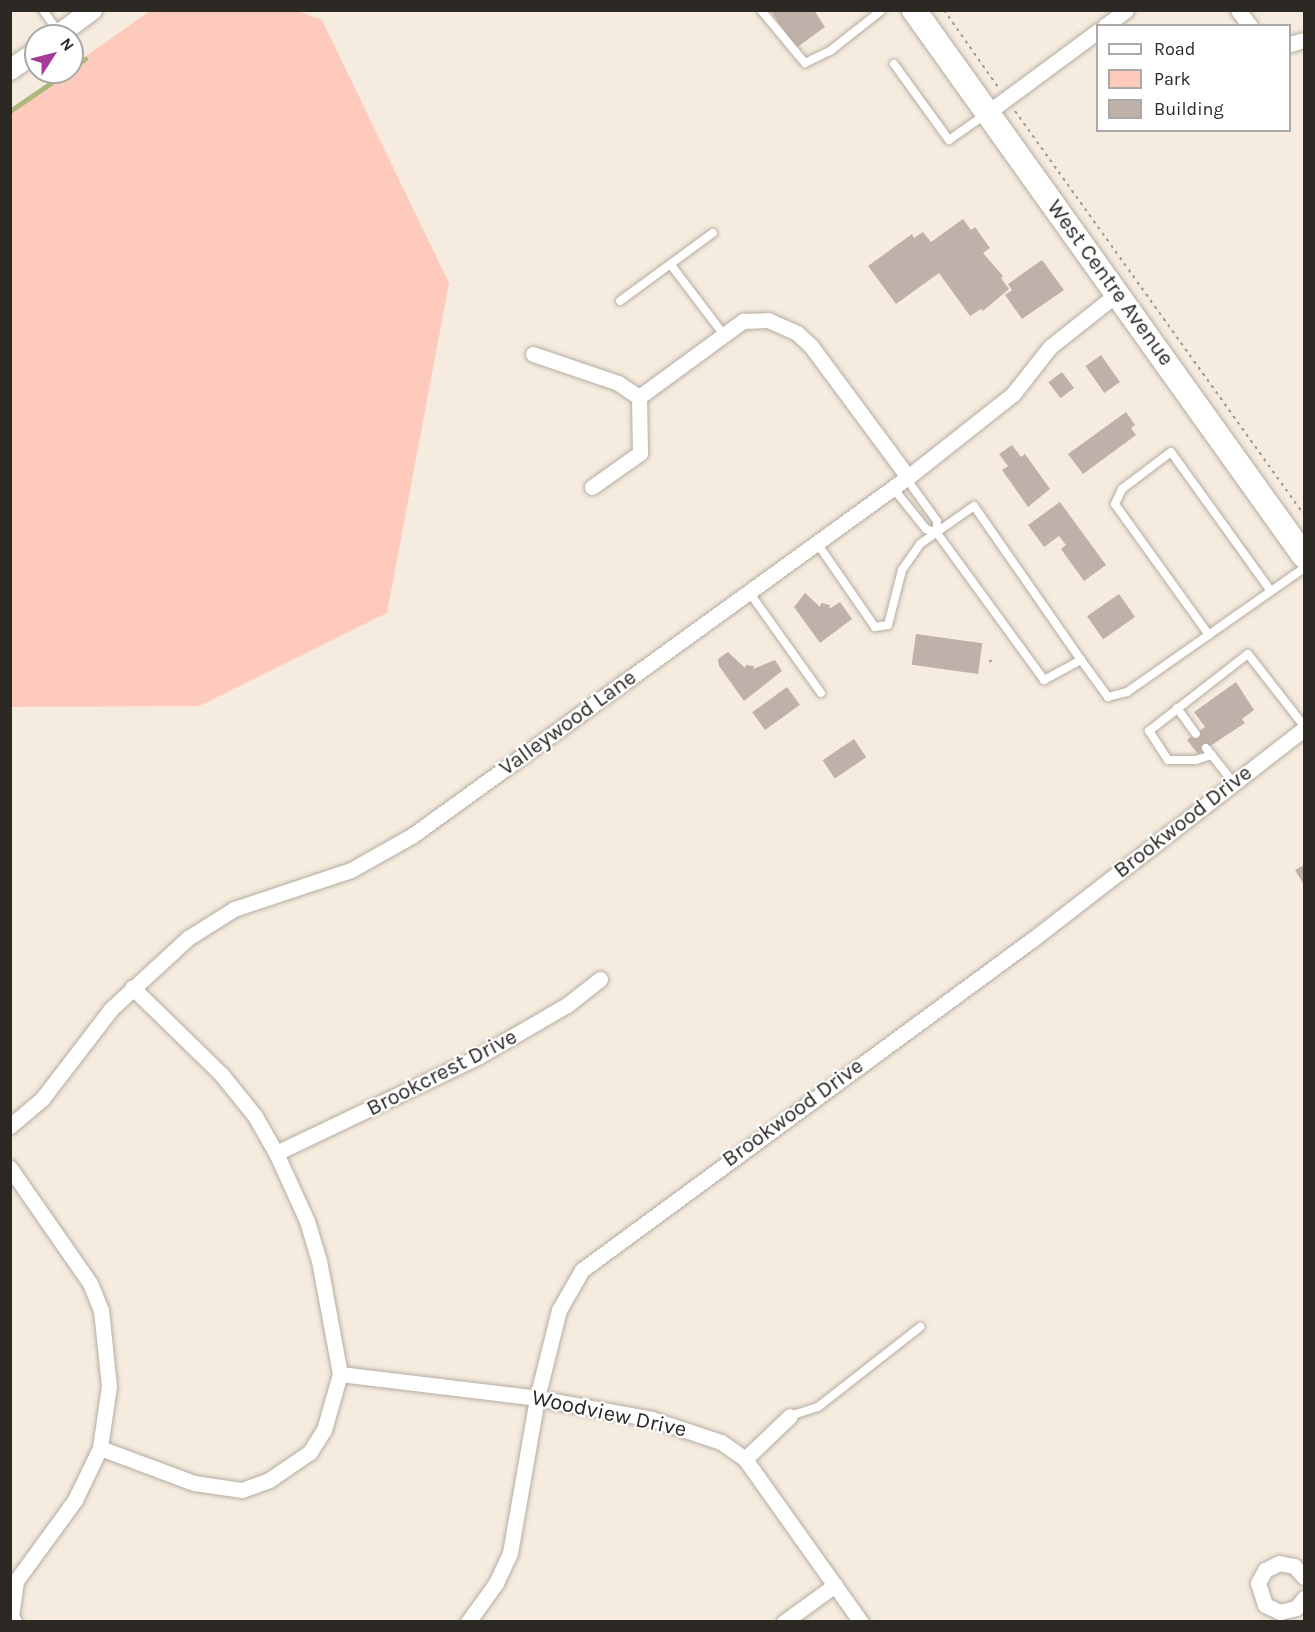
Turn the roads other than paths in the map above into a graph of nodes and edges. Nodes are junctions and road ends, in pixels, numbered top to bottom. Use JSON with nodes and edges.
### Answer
{"nodes":[{"id":1,"x":43,"y":10,"type":"edge"},
{"id":2,"x":92,"y":10,"type":"edge"},
{"id":3,"x":761,"y":10,"type":"edge"},
{"id":4,"x":882,"y":10,"type":"edge"},
{"id":5,"x":914,"y":10,"type":"edge"},
{"id":6,"x":1126,"y":10,"type":"edge"},
{"id":7,"x":1238,"y":10,"type":"edge"},
{"id":8,"x":52,"y":24,"type":"edge"},
{"id":9,"x":74,"y":24,"type":"edge"},
{"id":10,"x":1108,"y":24,"type":"edge"},
{"id":11,"x":1248,"y":24,"type":"edge"},
{"id":12,"x":1096,"y":32,"type":"edge"},
{"id":13,"x":24,"y":60,"type":"edge"},
{"id":14,"x":894,"y":64,"type":"dead end"},
{"id":15,"x":10,"y":70,"type":"edge"},
{"id":16,"x":987,"y":113,"type":"junction"},
{"id":17,"x":713,"y":233,"type":"dead end"},
{"id":18,"x":671,"y":265,"type":"junction"},
{"id":19,"x":1118,"y":293,"type":"junction"},
{"id":20,"x":620,"y":302,"type":"dead end"},
{"id":21,"x":724,"y":334,"type":"junction"},
{"id":22,"x":533,"y":354,"type":"dead end"},
{"id":23,"x":639,"y":397,"type":"junction"},
{"id":24,"x":907,"y":478,"type":"junction"},
{"id":25,"x":592,"y":487,"type":"dead end"},
{"id":26,"x":893,"y":488,"type":"junction"},
{"id":27,"x":937,"y":533,"type":"junction"},
{"id":28,"x":817,"y":543,"type":"junction"},
{"id":29,"x":1305,"y":556,"type":"edge"},
{"id":30,"x":1305,"y":568,"type":"edge"},
{"id":31,"x":1271,"y":591,"type":"junction"},
{"id":32,"x":749,"y":592,"type":"junction"},
{"id":33,"x":1209,"y":635,"type":"junction"},
{"id":34,"x":1081,"y":660,"type":"junction"},
{"id":35,"x":820,"y":693,"type":"dead end"},
{"id":36,"x":1177,"y":708,"type":"junction"},
{"id":37,"x":1305,"y":727,"type":"edge"},
{"id":38,"x":1196,"y":734,"type":"dead end"},
{"id":39,"x":1206,"y":748,"type":"dead end"},
{"id":40,"x":1212,"y":755,"type":"junction"},
{"id":41,"x":1233,"y":782,"type":"junction"},
{"id":42,"x":600,"y":979,"type":"dead end"},
{"id":43,"x":132,"y":987,"type":"junction"},
{"id":44,"x":10,"y":1126,"type":"edge"},
{"id":45,"x":276,"y":1153,"type":"junction"},
{"id":46,"x":10,"y":1168,"type":"edge"},
{"id":47,"x":920,"y":1327,"type":"dead end"},
{"id":48,"x":340,"y":1374,"type":"junction"},
{"id":49,"x":537,"y":1398,"type":"junction"},
{"id":50,"x":790,"y":1416,"type":"joint"},
{"id":51,"x":100,"y":1448,"type":"junction"},
{"id":52,"x":745,"y":1459,"type":"junction"},
{"id":53,"x":1303,"y":1572,"type":"edge"},
{"id":54,"x":835,"y":1585,"type":"junction"},
{"id":55,"x":1305,"y":1598,"type":"edge"},
{"id":56,"x":14,"y":1622,"type":"edge"},
{"id":57,"x":468,"y":1622,"type":"edge"},
{"id":58,"x":784,"y":1622,"type":"edge"},
{"id":59,"x":861,"y":1622,"type":"edge"}],
"edges":[{"from":1,"to":8,"type":"lane"},
{"from":2,"to":9,"type":"street"},
{"from":3,"to":4,"type":"lane"},
{"from":5,"to":16,"type":"main road","name":"West Centre Avenue"},
{"from":6,"to":10,"type":"street"},
{"from":7,"to":11,"type":"street"},
{"from":12,"to":16,"type":"street"},
{"from":13,"to":15,"type":"street"},
{"from":14,"to":16,"type":"lane"},
{"from":16,"to":19,"type":"main road","name":"West Centre Avenue"},
{"from":17,"to":18,"type":"lane"},
{"from":18,"to":20,"type":"lane"},
{"from":18,"to":21,"type":"lane"},
{"from":19,"to":24,"type":"street","name":"Valleywood Lane"},
{"from":19,"to":29,"type":"main road","name":"West Centre Avenue"},
{"from":21,"to":23,"type":"street"},
{"from":21,"to":24,"type":"street"},
{"from":22,"to":23,"type":"street"},
{"from":23,"to":25,"type":"street"},
{"from":24,"to":26,"type":"street","name":"Valleywood Lane"},
{"from":24,"to":27,"type":"lane"},
{"from":26,"to":27,"type":"lane"},
{"from":26,"to":28,"type":"street","name":"Valleywood Lane"},
{"from":27,"to":28,"type":"lane"},
{"from":27,"to":34,"type":"lane"},
{"from":27,"to":34,"type":"lane"},
{"from":28,"to":32,"type":"street","name":"Valleywood Lane"},
{"from":30,"to":31,"type":"lane"},
{"from":31,"to":33,"type":"lane"},
{"from":31,"to":33,"type":"lane"},
{"from":32,"to":35,"type":"lane"},
{"from":32,"to":43,"type":"street","name":"Valleywood Lane"},
{"from":33,"to":34,"type":"lane"},
{"from":36,"to":37,"type":"lane"},
{"from":36,"to":38,"type":"lane"},
{"from":36,"to":40,"type":"lane"},
{"from":37,"to":41,"type":"street","name":"Brookwood Drive"},
{"from":39,"to":40,"type":"lane"},
{"from":40,"to":41,"type":"lane"},
{"from":41,"to":49,"type":"street","name":"Brookwood Drive"},
{"from":42,"to":45,"type":"street","name":"Brookcrest Drive"},
{"from":43,"to":44,"type":"street","name":"Valleywood Lane"},
{"from":43,"to":45,"type":"street"},
{"from":45,"to":48,"type":"street"},
{"from":46,"to":51,"type":"street"},
{"from":47,"to":50,"type":"lane"},
{"from":48,"to":49,"type":"street","name":"Woodview Drive"},
{"from":48,"to":51,"type":"street"},
{"from":49,"to":52,"type":"street","name":"Woodview Drive"},
{"from":49,"to":57,"type":"street","name":"Brookwood Drive"},
{"from":50,"to":52,"type":"street"},
{"from":51,"to":56,"type":"street"},
{"from":52,"to":54,"type":"street","name":"Woodview Drive"},
{"from":53,"to":55,"type":"street"},
{"from":54,"to":58,"type":"street"},
{"from":54,"to":59,"type":"street","name":"Woodview Drive"}]}
